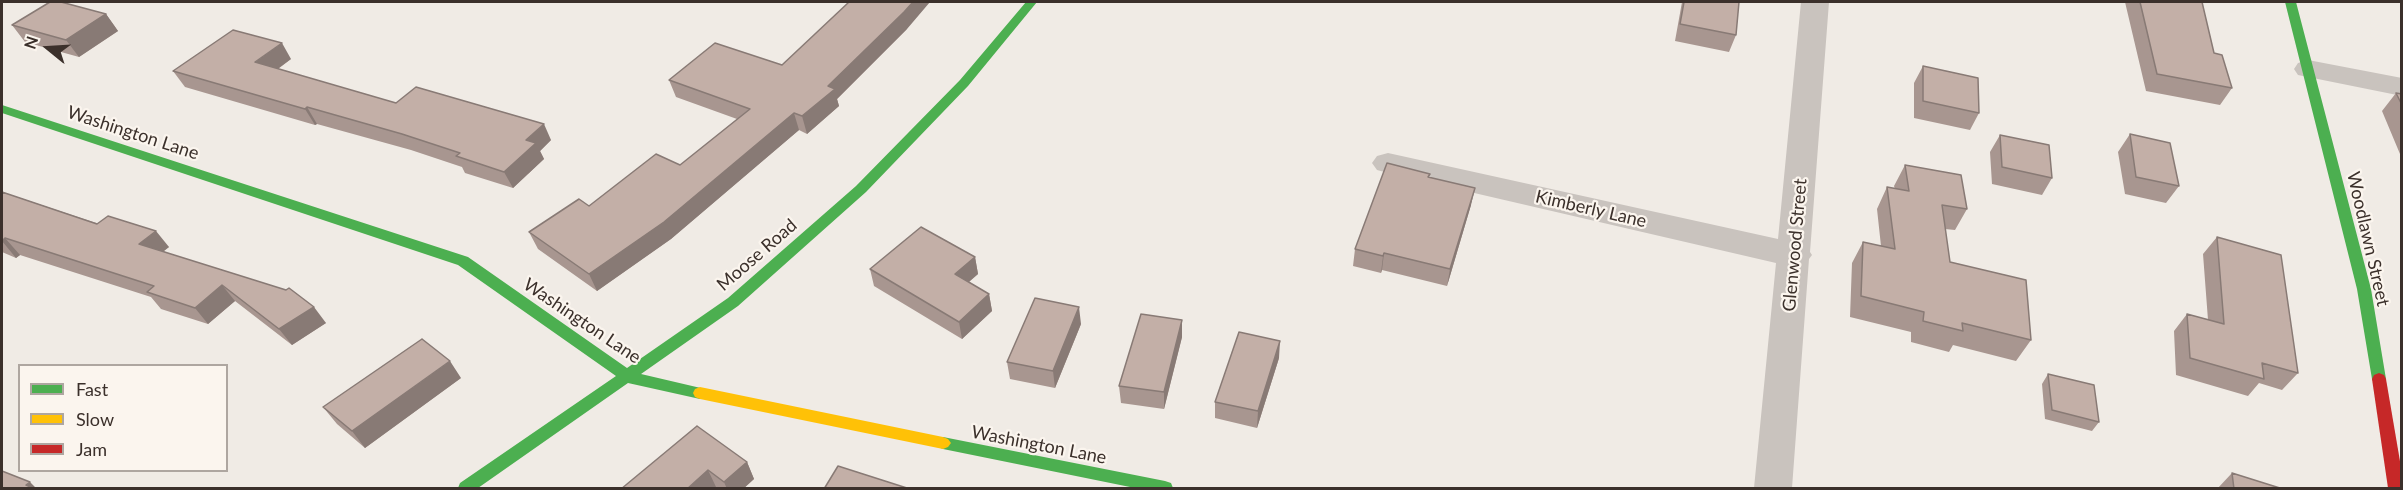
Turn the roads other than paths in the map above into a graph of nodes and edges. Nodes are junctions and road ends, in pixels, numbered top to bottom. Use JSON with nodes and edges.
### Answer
{"nodes":[{"id":1,"x":1031,"y":2,"type":"edge"},
{"id":2,"x":1815,"y":2,"type":"edge"},
{"id":3,"x":2290,"y":2,"type":"edge"},
{"id":4,"x":2308,"y":69,"type":"junction"},
{"id":5,"x":2402,"y":87,"type":"edge"},
{"id":6,"x":2,"y":109,"type":"edge"},
{"id":7,"x":1388,"y":163,"type":"edge"},
{"id":8,"x":1795,"y":255,"type":"junction"},
{"id":9,"x":628,"y":377,"type":"junction"},
{"id":10,"x":465,"y":489,"type":"edge"},
{"id":11,"x":1165,"y":489,"type":"edge"},
{"id":12,"x":1773,"y":489,"type":"edge"},
{"id":13,"x":2396,"y":489,"type":"edge"}],
"edges":[{"from":1,"to":9,"type":"street","name":"Moose Road"},
{"from":2,"to":8,"type":"street","name":"Glenwood Street"},
{"from":3,"to":4,"type":"street","name":"Woodlawn Street"},
{"from":4,"to":5,"type":"street"},
{"from":4,"to":13,"type":"street","name":"Woodlawn Street"},
{"from":6,"to":9,"type":"street","name":"Washington Lane"},
{"from":7,"to":8,"type":"street","name":"Kimberly Lane"},
{"from":8,"to":12,"type":"street","name":"Glenwood Street"},
{"from":9,"to":10,"type":"street","name":"Moose Road"},
{"from":9,"to":11,"type":"street","name":"Washington Lane"}]}
